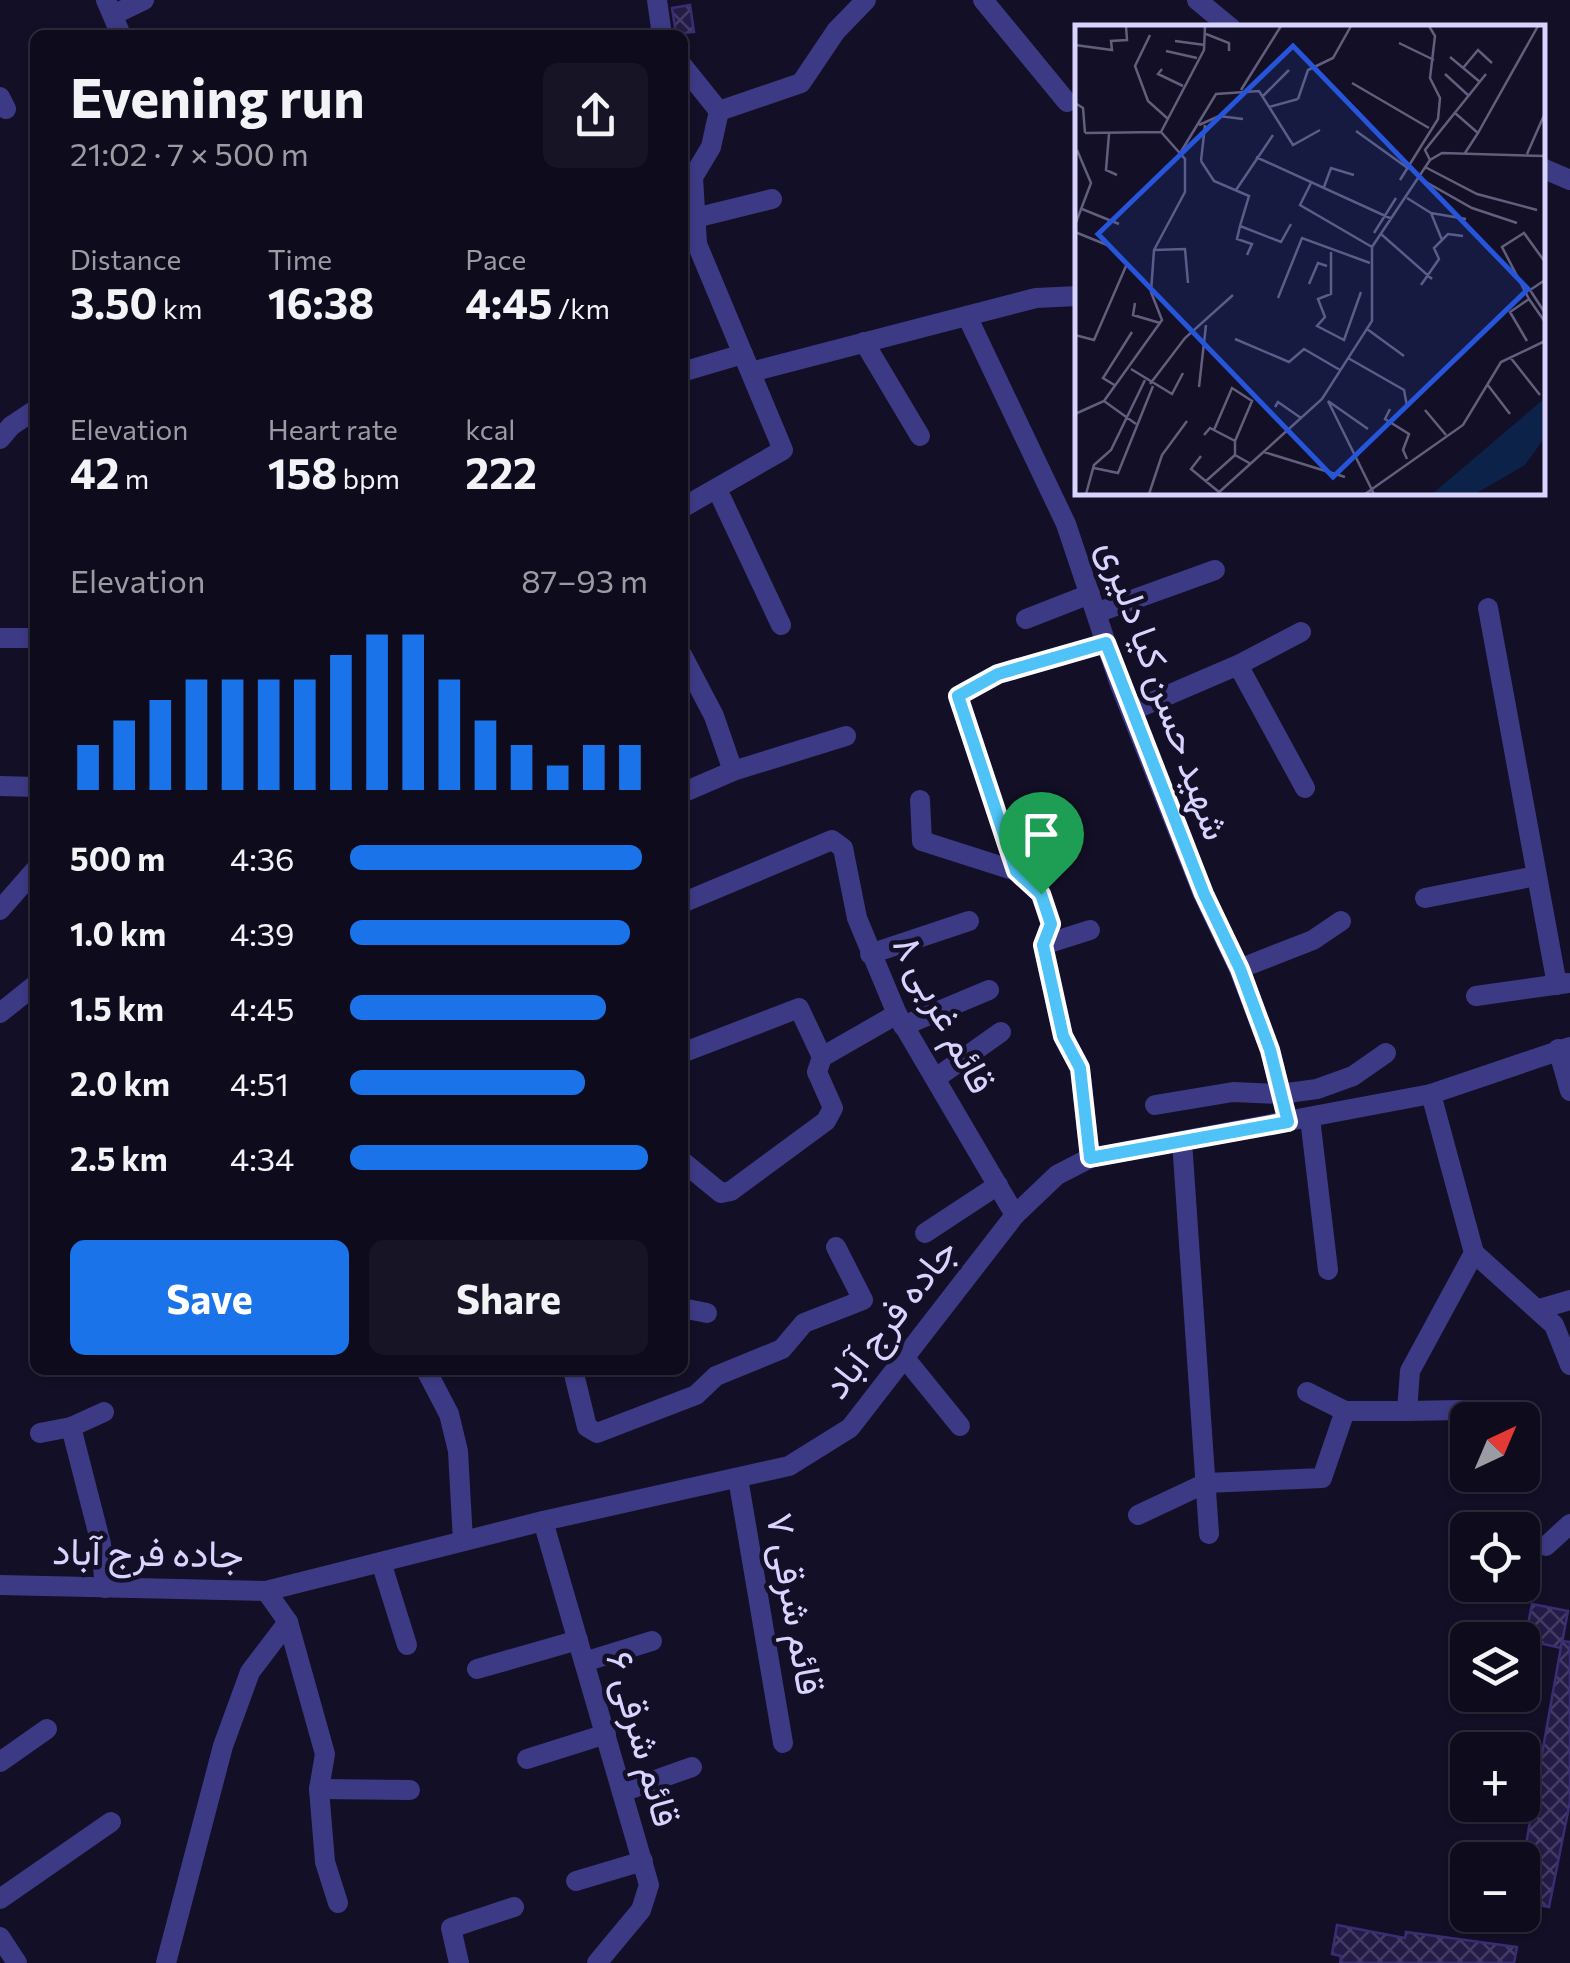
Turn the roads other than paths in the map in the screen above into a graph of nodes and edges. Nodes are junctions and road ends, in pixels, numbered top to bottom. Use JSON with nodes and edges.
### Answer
{"nodes":[{"id":1,"x":144,"y":0,"type":"edge"},
{"id":2,"x":658,"y":0,"type":"edge"},
{"id":3,"x":866,"y":0,"type":"edge"},
{"id":4,"x":983,"y":0,"type":"edge"},
{"id":5,"x":1198,"y":0,"type":"edge"},
{"id":6,"x":113,"y":17,"type":"edge"},
{"id":7,"x":1227,"y":25,"type":"edge"},
{"id":8,"x":661,"y":30,"type":"edge"},
{"id":9,"x":688,"y":72,"type":"edge"},
{"id":10,"x":1067,"y":102,"type":"dead end"},
{"id":11,"x":720,"y":111,"type":"junction"},
{"id":12,"x":1545,"y":169,"type":"edge"},
{"id":13,"x":688,"y":176,"type":"edge"},
{"id":14,"x":1570,"y":180,"type":"edge"},
{"id":15,"x":772,"y":199,"type":"dead end"},
{"id":16,"x":695,"y":218,"type":"junction"},
{"id":17,"x":1075,"y":296,"type":"edge"},
{"id":18,"x":967,"y":316,"type":"junction"},
{"id":19,"x":864,"y":342,"type":"junction"},
{"id":20,"x":747,"y":363,"type":"junction"},
{"id":21,"x":688,"y":371,"type":"edge"},
{"id":22,"x":30,"y":413,"type":"edge"},
{"id":23,"x":920,"y":436,"type":"dead end"},
{"id":24,"x":0,"y":439,"type":"edge"},
{"id":25,"x":717,"y":488,"type":"junction"},
{"id":26,"x":688,"y":505,"type":"edge"},
{"id":27,"x":1215,"y":570,"type":"dead end"},
{"id":28,"x":1093,"y":604,"type":"junction"},
{"id":29,"x":1488,"y":608,"type":"dead end"},
{"id":30,"x":1026,"y":619,"type":"dead end"},
{"id":31,"x":781,"y":625,"type":"dead end"},
{"id":32,"x":1301,"y":632,"type":"dead end"},
{"id":33,"x":0,"y":638,"type":"edge"},
{"id":34,"x":30,"y":638,"type":"edge"},
{"id":35,"x":1106,"y":643,"type":"junction"},
{"id":36,"x":1238,"y":665,"type":"junction"},
{"id":37,"x":688,"y":666,"type":"edge"},
{"id":38,"x":1131,"y":712,"type":"junction"},
{"id":39,"x":846,"y":736,"type":"dead end"},
{"id":40,"x":734,"y":770,"type":"junction"},
{"id":41,"x":0,"y":786,"type":"edge"},
{"id":42,"x":30,"y":788,"type":"edge"},
{"id":43,"x":1305,"y":788,"type":"dead end"},
{"id":44,"x":688,"y":789,"type":"edge"},
{"id":45,"x":920,"y":800,"type":"dead end"},
{"id":46,"x":1016,"y":871,"type":"junction"},
{"id":47,"x":30,"y":876,"type":"edge"},
{"id":48,"x":1536,"y":876,"type":"junction"},
{"id":49,"x":1426,"y":898,"type":"dead end"},
{"id":50,"x":688,"y":901,"type":"edge"},
{"id":51,"x":0,"y":910,"type":"edge"},
{"id":52,"x":1341,"y":920,"type":"dead end"},
{"id":53,"x":969,"y":921,"type":"dead end"},
{"id":54,"x":1090,"y":930,"type":"dead end"},
{"id":55,"x":1043,"y":945,"type":"junction"},
{"id":56,"x":870,"y":954,"type":"junction"},
{"id":57,"x":1240,"y":969,"type":"junction"},
{"id":58,"x":1564,"y":984,"type":"edge"},
{"id":59,"x":30,"y":989,"type":"edge"},
{"id":60,"x":989,"y":990,"type":"dead end"},
{"id":61,"x":1476,"y":996,"type":"dead end"},
{"id":62,"x":0,"y":1012,"type":"edge"},
{"id":63,"x":900,"y":1020,"type":"junction"},
{"id":64,"x":1001,"y":1032,"type":"dead end"},
{"id":65,"x":1564,"y":1048,"type":"edge"},
{"id":66,"x":688,"y":1051,"type":"edge"},
{"id":67,"x":1386,"y":1052,"type":"dead end"},
{"id":68,"x":822,"y":1056,"type":"junction"},
{"id":69,"x":936,"y":1078,"type":"junction"},
{"id":70,"x":1570,"y":1090,"type":"edge"},
{"id":71,"x":1280,"y":1094,"type":"junction"},
{"id":72,"x":1431,"y":1094,"type":"junction"},
{"id":73,"x":1154,"y":1105,"type":"dead end"},
{"id":74,"x":1310,"y":1118,"type":"junction"},
{"id":75,"x":1288,"y":1122,"type":"junction"},
{"id":76,"x":1182,"y":1141,"type":"junction"},
{"id":77,"x":1090,"y":1158,"type":"junction"},
{"id":78,"x":688,"y":1166,"type":"edge"},
{"id":79,"x":998,"y":1185,"type":"junction"},
{"id":80,"x":1015,"y":1215,"type":"junction"},
{"id":81,"x":925,"y":1233,"type":"dead end"},
{"id":82,"x":836,"y":1247,"type":"dead end"},
{"id":83,"x":1474,"y":1253,"type":"junction"},
{"id":84,"x":1328,"y":1270,"type":"dead end"},
{"id":85,"x":1570,"y":1300,"type":"edge"},
{"id":86,"x":688,"y":1309,"type":"edge"},
{"id":87,"x":1539,"y":1309,"type":"junction"},
{"id":88,"x":707,"y":1313,"type":"dead end"},
{"id":89,"x":904,"y":1358,"type":"junction"},
{"id":90,"x":1570,"y":1365,"type":"edge"},
{"id":91,"x":429,"y":1375,"type":"edge"},
{"id":92,"x":574,"y":1375,"type":"edge"},
{"id":93,"x":1307,"y":1392,"type":"dead end"},
{"id":94,"x":1450,"y":1410,"type":"edge"},
{"id":95,"x":1346,"y":1411,"type":"junction"},
{"id":96,"x":1407,"y":1411,"type":"junction"},
{"id":97,"x":104,"y":1412,"type":"dead end"},
{"id":98,"x":960,"y":1426,"type":"dead end"},
{"id":99,"x":70,"y":1427,"type":"junction"},
{"id":100,"x":40,"y":1433,"type":"dead end"},
{"id":101,"x":738,"y":1478,"type":"junction"},
{"id":102,"x":1206,"y":1483,"type":"junction"},
{"id":103,"x":1138,"y":1515,"type":"dead end"},
{"id":104,"x":543,"y":1521,"type":"junction"},
{"id":105,"x":1570,"y":1524,"type":"edge"},
{"id":106,"x":1209,"y":1534,"type":"dead end"},
{"id":107,"x":464,"y":1541,"type":"junction"},
{"id":108,"x":1546,"y":1546,"type":"dead end"},
{"id":109,"x":381,"y":1562,"type":"junction"},
{"id":110,"x":0,"y":1584,"type":"edge"},
{"id":111,"x":105,"y":1588,"type":"junction"},
{"id":112,"x":266,"y":1590,"type":"junction"},
{"id":113,"x":288,"y":1622,"type":"junction"},
{"id":114,"x":578,"y":1640,"type":"junction"},
{"id":115,"x":652,"y":1641,"type":"dead end"},
{"id":116,"x":407,"y":1645,"type":"dead end"},
{"id":117,"x":584,"y":1662,"type":"junction"},
{"id":118,"x":477,"y":1669,"type":"dead end"},
{"id":119,"x":47,"y":1729,"type":"dead end"},
{"id":120,"x":606,"y":1734,"type":"junction"},
{"id":121,"x":783,"y":1743,"type":"dead end"},
{"id":122,"x":527,"y":1759,"type":"dead end"},
{"id":123,"x":0,"y":1762,"type":"edge"},
{"id":124,"x":692,"y":1767,"type":"dead end"},
{"id":125,"x":319,"y":1789,"type":"junction"},
{"id":126,"x":410,"y":1790,"type":"dead end"},
{"id":127,"x":622,"y":1792,"type":"junction"},
{"id":128,"x":111,"y":1822,"type":"dead end"},
{"id":129,"x":642,"y":1860,"type":"junction"},
{"id":130,"x":576,"y":1881,"type":"dead end"},
{"id":131,"x":0,"y":1899,"type":"edge"},
{"id":132,"x":338,"y":1903,"type":"dead end"},
{"id":133,"x":514,"y":1908,"type":"dead end"},
{"id":134,"x":0,"y":1937,"type":"edge"},
{"id":135,"x":17,"y":1963,"type":"edge"},
{"id":136,"x":166,"y":1963,"type":"edge"},
{"id":137,"x":459,"y":1963,"type":"edge"},
{"id":138,"x":597,"y":1963,"type":"edge"}],
"edges":[{"from":1,"to":6,"type":"street"},
{"from":2,"to":8,"type":"street"},
{"from":3,"to":11,"type":"street"},
{"from":4,"to":10,"type":"street"},
{"from":5,"to":7,"type":"street"},
{"from":9,"to":11,"type":"street"},
{"from":11,"to":13,"type":"street"},
{"from":12,"to":14,"type":"street"},
{"from":13,"to":16,"type":"street"},
{"from":15,"to":16,"type":"street"},
{"from":16,"to":20,"type":"street"},
{"from":17,"to":18,"type":"street"},
{"from":18,"to":19,"type":"street"},
{"from":18,"to":28,"type":"street","name":"شهید حسن کیا دلیری"},
{"from":19,"to":20,"type":"street"},
{"from":19,"to":23,"type":"street"},
{"from":20,"to":21,"type":"street"},
{"from":20,"to":25,"type":"street"},
{"from":22,"to":24,"type":"street"},
{"from":25,"to":26,"type":"street"},
{"from":25,"to":31,"type":"street"},
{"from":27,"to":28,"type":"street"},
{"from":28,"to":30,"type":"street"},
{"from":28,"to":35,"type":"street","name":"شهید حسن کیا دلیری"},
{"from":29,"to":48,"type":"street"},
{"from":32,"to":36,"type":"street"},
{"from":33,"to":34,"type":"street"},
{"from":35,"to":38,"type":"street","name":"شهید حسن کیا دلیری"},
{"from":35,"to":46,"type":"street"},
{"from":36,"to":38,"type":"street"},
{"from":36,"to":43,"type":"street"},
{"from":37,"to":40,"type":"street"},
{"from":38,"to":57,"type":"street","name":"شهید حسن کیا دلیری"},
{"from":39,"to":40,"type":"street"},
{"from":40,"to":44,"type":"street"},
{"from":41,"to":42,"type":"street"},
{"from":45,"to":46,"type":"street"},
{"from":46,"to":55,"type":"street"},
{"from":47,"to":51,"type":"street"},
{"from":48,"to":49,"type":"street"},
{"from":48,"to":58,"type":"street"},
{"from":50,"to":56,"type":"street","name":"قائم غربی ۸"},
{"from":52,"to":57,"type":"street"},
{"from":53,"to":56,"type":"street"},
{"from":54,"to":55,"type":"street"},
{"from":55,"to":77,"type":"street"},
{"from":56,"to":63,"type":"street","name":"قائم غربی ۸"},
{"from":57,"to":71,"type":"street","name":"شهید حسن کیا دلیری"},
{"from":58,"to":61,"type":"street"},
{"from":59,"to":62,"type":"street"},
{"from":60,"to":63,"type":"street"},
{"from":63,"to":68,"type":"street"},
{"from":63,"to":69,"type":"street","name":"قائم غربی ۸"},
{"from":64,"to":69,"type":"street"},
{"from":65,"to":70,"type":"street"},
{"from":65,"to":72,"type":"street","name":"جاده فرج آباد"},
{"from":66,"to":68,"type":"street"},
{"from":67,"to":71,"type":"street"},
{"from":68,"to":78,"type":"street"},
{"from":69,"to":79,"type":"street","name":"قائم غربی ۸"},
{"from":71,"to":73,"type":"street"},
{"from":71,"to":75,"type":"street","name":"شهید حسن کیا دلیری"},
{"from":72,"to":74,"type":"street","name":"جاده فرج آباد"},
{"from":72,"to":83,"type":"street"},
{"from":74,"to":75,"type":"street","name":"جاده فرج آباد"},
{"from":74,"to":84,"type":"street"},
{"from":75,"to":76,"type":"street","name":"جاده فرج آباد"},
{"from":76,"to":77,"type":"street","name":"جاده فرج آباد"},
{"from":76,"to":102,"type":"street"},
{"from":77,"to":80,"type":"street","name":"جاده فرج آباد"},
{"from":79,"to":80,"type":"street","name":"قائم غربی ۸"},
{"from":79,"to":81,"type":"street"},
{"from":80,"to":89,"type":"street","name":"جاده فرج آباد"},
{"from":82,"to":92,"type":"street"},
{"from":83,"to":87,"type":"street"},
{"from":83,"to":96,"type":"street"},
{"from":85,"to":87,"type":"street"},
{"from":86,"to":88,"type":"street"},
{"from":87,"to":90,"type":"street"},
{"from":89,"to":98,"type":"street"},
{"from":89,"to":101,"type":"street","name":"جاده فرج آباد"},
{"from":91,"to":107,"type":"street"},
{"from":93,"to":95,"type":"street"},
{"from":94,"to":96,"type":"street"},
{"from":95,"to":96,"type":"street"},
{"from":95,"to":102,"type":"street"},
{"from":97,"to":99,"type":"street"},
{"from":99,"to":100,"type":"street"},
{"from":99,"to":111,"type":"street"},
{"from":101,"to":104,"type":"street","name":"جاده فرج آباد"},
{"from":101,"to":121,"type":"street","name":"قائم شرقی ۷"},
{"from":102,"to":103,"type":"street"},
{"from":102,"to":106,"type":"street"},
{"from":104,"to":107,"type":"street","name":"جاده فرج آباد"},
{"from":104,"to":114,"type":"street","name":"قائم شرقی ۶"},
{"from":105,"to":108,"type":"street"},
{"from":107,"to":109,"type":"street","name":"جاده فرج آباد"},
{"from":109,"to":112,"type":"street","name":"جاده فرج آباد"},
{"from":109,"to":116,"type":"street"},
{"from":110,"to":111,"type":"street","name":"جاده فرج آباد"},
{"from":111,"to":112,"type":"street","name":"جاده فرج آباد"},
{"from":112,"to":113,"type":"street"},
{"from":113,"to":125,"type":"street"},
{"from":113,"to":136,"type":"street"},
{"from":114,"to":117,"type":"street","name":"قائم شرقی ۶"},
{"from":114,"to":118,"type":"street"},
{"from":115,"to":117,"type":"street"},
{"from":117,"to":120,"type":"street","name":"قائم شرقی ۶"},
{"from":119,"to":123,"type":"street"},
{"from":120,"to":122,"type":"street"},
{"from":120,"to":127,"type":"street","name":"قائم شرقی ۶"},
{"from":124,"to":127,"type":"street"},
{"from":125,"to":126,"type":"street"},
{"from":125,"to":132,"type":"street"},
{"from":127,"to":129,"type":"street","name":"قائم شرقی ۶"},
{"from":128,"to":131,"type":"street"},
{"from":129,"to":130,"type":"street"},
{"from":129,"to":138,"type":"street","name":"قائم شرقی ۶"},
{"from":133,"to":137,"type":"street"},
{"from":134,"to":135,"type":"street"}]}
